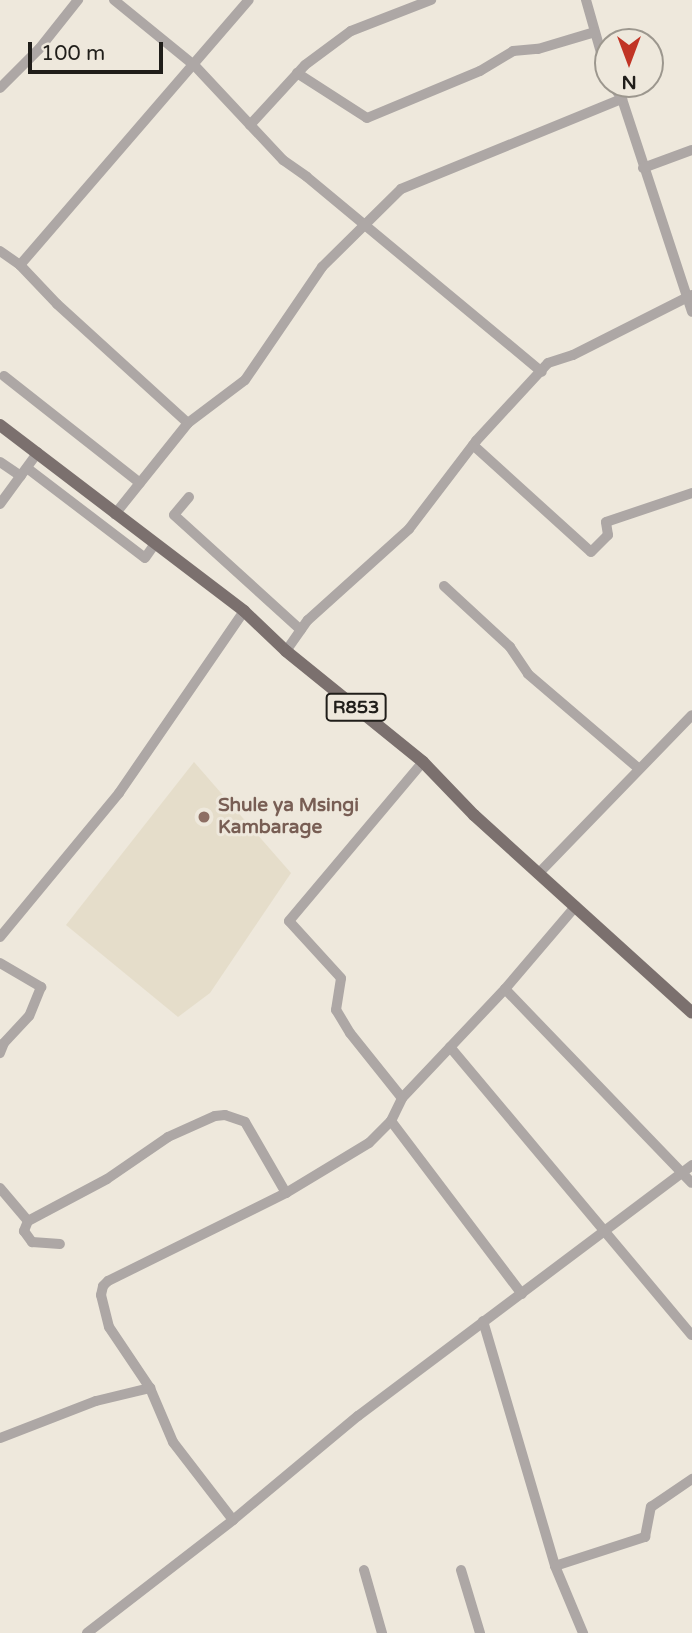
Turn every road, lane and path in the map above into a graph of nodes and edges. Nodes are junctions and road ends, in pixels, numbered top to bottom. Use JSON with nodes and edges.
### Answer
{"nodes":[{"id":1,"x":78,"y":0,"type":"edge"},
{"id":2,"x":114,"y":0,"type":"edge"},
{"id":3,"x":249,"y":0,"type":"edge"},
{"id":4,"x":430,"y":0,"type":"edge"},
{"id":5,"x":586,"y":0,"type":"edge"},
{"id":6,"x":594,"y":28,"type":"edge"},
{"id":7,"x":594,"y":32,"type":"edge"},
{"id":8,"x":195,"y":66,"type":"junction"},
{"id":9,"x":297,"y":73,"type":"junction"},
{"id":10,"x":0,"y":88,"type":"edge"},
{"id":11,"x":622,"y":99,"type":"joint"},
{"id":12,"x":250,"y":125,"type":"junction"},
{"id":13,"x":692,"y":150,"type":"edge"},
{"id":14,"x":643,"y":168,"type":"junction"},
{"id":15,"x":364,"y":226,"type":"junction"},
{"id":16,"x":0,"y":251,"type":"edge"},
{"id":17,"x":20,"y":265,"type":"junction"},
{"id":18,"x":689,"y":295,"type":"edge"},
{"id":19,"x":692,"y":312,"type":"edge"},
{"id":20,"x":542,"y":372,"type":"junction"},
{"id":21,"x":4,"y":376,"type":"dead end"},
{"id":22,"x":188,"y":423,"type":"junction"},
{"id":23,"x":0,"y":425,"type":"edge"},
{"id":24,"x":473,"y":445,"type":"junction"},
{"id":25,"x":38,"y":452,"type":"junction"},
{"id":26,"x":0,"y":462,"type":"edge"},
{"id":27,"x":24,"y":472,"type":"junction"},
{"id":28,"x":140,"y":483,"type":"junction"},
{"id":29,"x":692,"y":493,"type":"edge"},
{"id":30,"x":188,"y":497,"type":"dead end"},
{"id":31,"x":0,"y":504,"type":"edge"},
{"id":32,"x":115,"y":514,"type":"junction"},
{"id":33,"x":154,"y":545,"type":"junction"},
{"id":34,"x":443,"y":586,"type":"dead end"},
{"id":35,"x":244,"y":611,"type":"junction"},
{"id":36,"x":301,"y":630,"type":"junction"},
{"id":37,"x":286,"y":651,"type":"junction"},
{"id":38,"x":692,"y":715,"type":"edge"},
{"id":39,"x":423,"y":762,"type":"junction"},
{"id":40,"x":638,"y":768,"type":"junction"},
{"id":41,"x":538,"y":874,"type":"junction"},
{"id":42,"x":576,"y":905,"type":"junction"},
{"id":43,"x":0,"y":937,"type":"edge"},
{"id":44,"x":0,"y":963,"type":"edge"},
{"id":45,"x":505,"y":989,"type":"junction"},
{"id":46,"x":692,"y":1013,"type":"edge"},
{"id":47,"x":450,"y":1047,"type":"junction"},
{"id":48,"x":0,"y":1053,"type":"edge"},
{"id":49,"x":402,"y":1098,"type":"junction"},
{"id":50,"x":391,"y":1121,"type":"junction"},
{"id":51,"x":687,"y":1168,"type":"edge"},
{"id":52,"x":692,"y":1183,"type":"edge"},
{"id":53,"x":0,"y":1188,"type":"edge"},
{"id":54,"x":286,"y":1192,"type":"junction"},
{"id":55,"x":28,"y":1221,"type":"junction"},
{"id":56,"x":605,"y":1231,"type":"junction"},
{"id":57,"x":60,"y":1244,"type":"dead end"},
{"id":58,"x":522,"y":1294,"type":"junction"},
{"id":59,"x":483,"y":1321,"type":"junction"},
{"id":60,"x":692,"y":1335,"type":"edge"},
{"id":61,"x":150,"y":1388,"type":"junction"},
{"id":62,"x":0,"y":1438,"type":"edge"},
{"id":63,"x":692,"y":1479,"type":"edge"},
{"id":64,"x":233,"y":1520,"type":"junction"},
{"id":65,"x":555,"y":1566,"type":"junction"},
{"id":66,"x":364,"y":1570,"type":"dead end"},
{"id":67,"x":461,"y":1570,"type":"dead end"},
{"id":68,"x":87,"y":1633,"type":"edge"},
{"id":69,"x":382,"y":1633,"type":"edge"},
{"id":70,"x":480,"y":1633,"type":"edge"},
{"id":71,"x":583,"y":1633,"type":"edge"}],
"edges":[{"from":1,"to":10,"type":"street"},
{"from":2,"to":8,"type":"street"},
{"from":3,"to":8,"type":"street"},
{"from":4,"to":9,"type":"street"},
{"from":5,"to":6,"type":"street"},
{"from":7,"to":9,"type":"street"},
{"from":8,"to":12,"type":"street"},
{"from":8,"to":17,"type":"street"},
{"from":9,"to":12,"type":"street"},
{"from":11,"to":14,"type":"street"},
{"from":11,"to":15,"type":"street"},
{"from":12,"to":15,"type":"street"},
{"from":13,"to":14,"type":"street"},
{"from":14,"to":18,"type":"street"},
{"from":15,"to":20,"type":"street"},
{"from":15,"to":22,"type":"street"},
{"from":16,"to":17,"type":"street"},
{"from":17,"to":22,"type":"street"},
{"from":18,"to":19,"type":"street"},
{"from":18,"to":20,"type":"street"},
{"from":20,"to":24,"type":"street"},
{"from":21,"to":28,"type":"street"},
{"from":22,"to":28,"type":"street"},
{"from":23,"to":25,"type":"main road","number":"R853"},
{"from":24,"to":29,"type":"street"},
{"from":24,"to":36,"type":"street"},
{"from":25,"to":27,"type":"street"},
{"from":25,"to":32,"type":"main road","number":"R853"},
{"from":26,"to":27,"type":"street"},
{"from":27,"to":31,"type":"street"},
{"from":27,"to":33,"type":"street"},
{"from":28,"to":32,"type":"street"},
{"from":30,"to":36,"type":"street"},
{"from":32,"to":33,"type":"main road","number":"R853"},
{"from":33,"to":35,"type":"main road","number":"R853"},
{"from":34,"to":40,"type":"street"},
{"from":35,"to":37,"type":"main road","number":"R853"},
{"from":35,"to":43,"type":"street"},
{"from":36,"to":37,"type":"street"},
{"from":37,"to":39,"type":"main road","number":"R853"},
{"from":38,"to":40,"type":"street"},
{"from":39,"to":41,"type":"main road","number":"R853"},
{"from":39,"to":49,"type":"street"},
{"from":40,"to":41,"type":"street"},
{"from":41,"to":42,"type":"main road","number":"R853"},
{"from":42,"to":45,"type":"street"},
{"from":42,"to":46,"type":"main road","number":"R853"},
{"from":44,"to":48,"type":"street"},
{"from":45,"to":47,"type":"street"},
{"from":45,"to":51,"type":"street"},
{"from":47,"to":49,"type":"street"},
{"from":47,"to":56,"type":"street"},
{"from":49,"to":50,"type":"street"},
{"from":50,"to":54,"type":"street"},
{"from":50,"to":58,"type":"street"},
{"from":51,"to":52,"type":"street"},
{"from":51,"to":56,"type":"street"},
{"from":53,"to":55,"type":"street"},
{"from":54,"to":55,"type":"street"},
{"from":54,"to":61,"type":"street"},
{"from":55,"to":57,"type":"street"},
{"from":56,"to":58,"type":"street"},
{"from":56,"to":60,"type":"street"},
{"from":58,"to":59,"type":"street"},
{"from":59,"to":64,"type":"street"},
{"from":59,"to":65,"type":"street"},
{"from":61,"to":62,"type":"street"},
{"from":61,"to":64,"type":"street"},
{"from":63,"to":65,"type":"street"},
{"from":64,"to":68,"type":"street"},
{"from":65,"to":71,"type":"street"},
{"from":66,"to":69,"type":"street"},
{"from":67,"to":70,"type":"street"}]}
